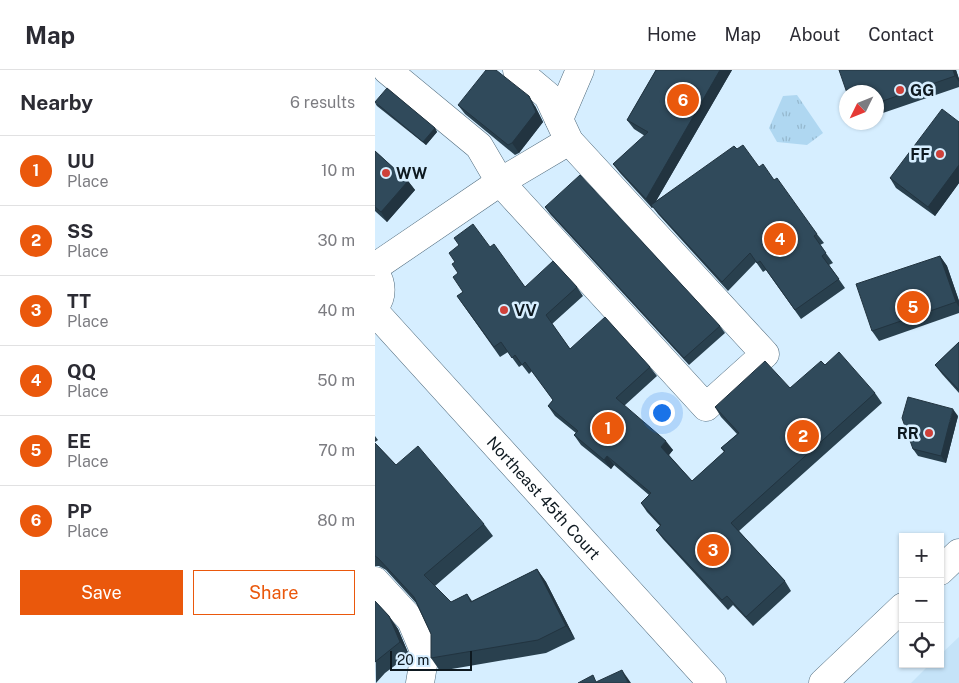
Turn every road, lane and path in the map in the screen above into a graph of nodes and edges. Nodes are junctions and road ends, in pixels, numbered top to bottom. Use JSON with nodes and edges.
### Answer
{"nodes":[{"id":1,"x":387,"y":70,"type":"edge"},
{"id":2,"x":517,"y":70,"type":"edge"},
{"id":3,"x":580,"y":70,"type":"edge"},
{"id":4,"x":564,"y":130,"type":"junction"},
{"id":5,"x":500,"y":182,"type":"junction"},
{"id":6,"x":375,"y":267,"type":"edge"},
{"id":7,"x":375,"y":273,"type":"edge"},
{"id":8,"x":375,"y":306,"type":"edge"},
{"id":9,"x":375,"y":312,"type":"edge"},
{"id":10,"x":959,"y":553,"type":"edge"},
{"id":11,"x":944,"y":567,"type":"edge"},
{"id":12,"x":375,"y":581,"type":"edge"},
{"id":13,"x":899,"y":611,"type":"edge"},
{"id":14,"x":421,"y":683,"type":"edge"},
{"id":15,"x":712,"y":683,"type":"edge"},
{"id":16,"x":823,"y":683,"type":"edge"}],
"edges":[{"from":1,"to":5,"type":"street"},
{"from":2,"to":4,"type":"street"},
{"from":3,"to":4,"type":"street"},
{"from":4,"to":5,"type":"street"},
{"from":4,"to":5,"type":"street"},
{"from":5,"to":6,"type":"street"},
{"from":7,"to":8,"type":"street"},
{"from":9,"to":15,"type":"street","name":"Northeast 45th Court"},
{"from":10,"to":11,"type":"street"},
{"from":12,"to":14,"type":"street"},
{"from":13,"to":16,"type":"street"}]}
